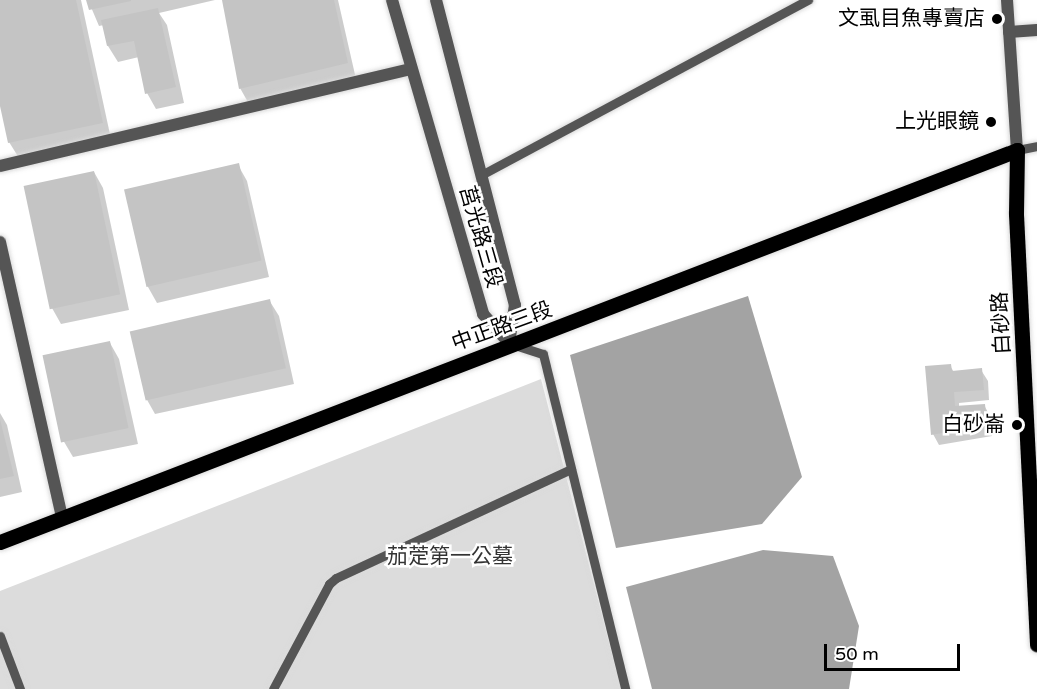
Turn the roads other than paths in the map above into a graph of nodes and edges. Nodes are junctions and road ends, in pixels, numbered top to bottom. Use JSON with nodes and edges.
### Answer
{"nodes":[{"id":1,"x":392,"y":0,"type":"edge"},
{"id":2,"x":436,"y":0,"type":"edge"},
{"id":3,"x":808,"y":0,"type":"edge"},
{"id":4,"x":1007,"y":0,"type":"edge"},
{"id":5,"x":1037,"y":30,"type":"edge"},
{"id":6,"x":1009,"y":32,"type":"junction"},
{"id":7,"x":411,"y":69,"type":"junction"},
{"id":8,"x":1037,"y":146,"type":"edge"},
{"id":9,"x":1017,"y":150,"type":"junction"},
{"id":10,"x":0,"y":166,"type":"edge"},
{"id":11,"x":483,"y":174,"type":"junction"},
{"id":12,"x":0,"y":242,"type":"edge"},
{"id":13,"x":509,"y":343,"type":"junction"},
{"id":14,"x":1033,"y":428,"type":"edge"},
{"id":15,"x":571,"y":469,"type":"junction"},
{"id":16,"x":62,"y":518,"type":"junction"},
{"id":17,"x":0,"y":542,"type":"edge"},
{"id":18,"x":1037,"y":634,"type":"edge"},
{"id":19,"x":0,"y":636,"type":"edge"},
{"id":20,"x":20,"y":689,"type":"edge"},
{"id":21,"x":273,"y":689,"type":"edge"},
{"id":22,"x":625,"y":689,"type":"edge"}],
"edges":[{"from":1,"to":7,"type":"street","name":"莒光路三段"},
{"from":2,"to":11,"type":"street","name":"莒光路三段"},
{"from":3,"to":11,"type":"lane"},
{"from":4,"to":6,"type":"street","name":"白砂路"},
{"from":5,"to":6,"type":"street"},
{"from":6,"to":9,"type":"street","name":"白砂路"},
{"from":7,"to":10,"type":"street"},
{"from":7,"to":13,"type":"street","name":"莒光路三段"},
{"from":8,"to":9,"type":"lane"},
{"from":9,"to":13,"type":"main road","name":"中正路三段"},
{"from":9,"to":14,"type":"main road","name":"白砂路"},
{"from":11,"to":13,"type":"street","name":"莒光路三段"},
{"from":12,"to":16,"type":"street"},
{"from":13,"to":15,"type":"lane"},
{"from":13,"to":16,"type":"main road","name":"中正路三段"},
{"from":14,"to":18,"type":"main road","name":"白砂路"},
{"from":15,"to":21,"type":"lane"},
{"from":15,"to":22,"type":"lane"},
{"from":16,"to":17,"type":"main road","name":"中正路三段"},
{"from":19,"to":20,"type":"lane"}]}
